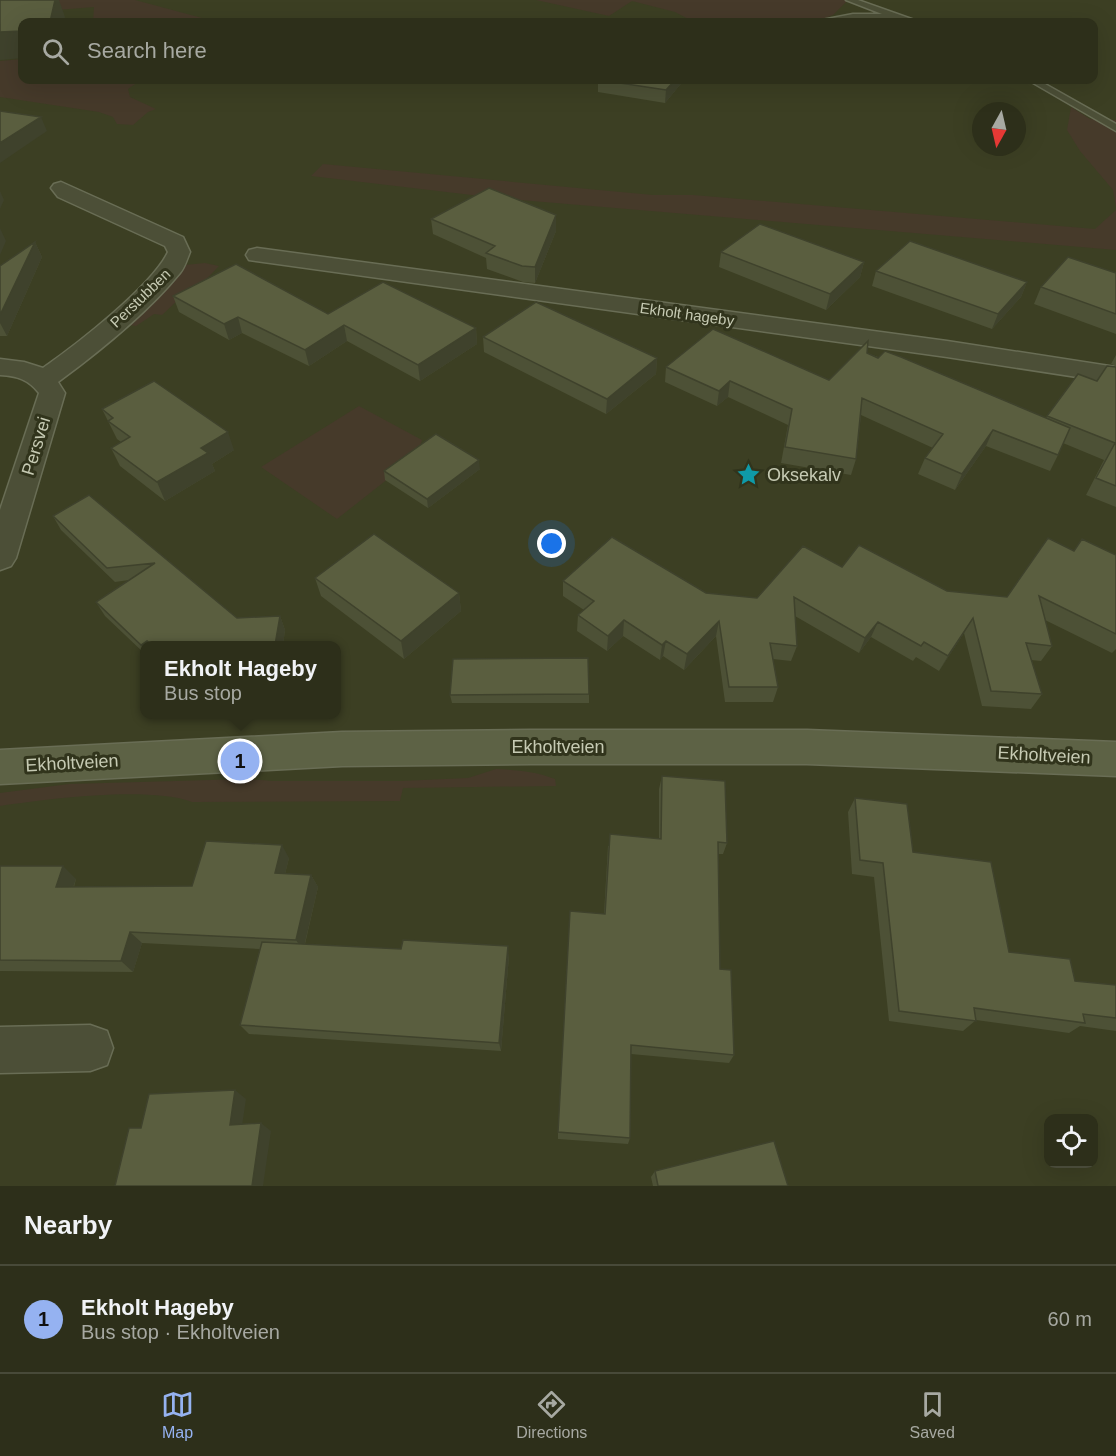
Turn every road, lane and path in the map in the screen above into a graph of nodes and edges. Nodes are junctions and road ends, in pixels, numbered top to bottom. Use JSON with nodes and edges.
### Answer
{"nodes":[{"id":1,"x":851,"y":0,"type":"edge"},
{"id":2,"x":899,"y":17,"type":"junction"},
{"id":3,"x":840,"y":18,"type":"joint"},
{"id":4,"x":902,"y":18,"type":"edge"},
{"id":5,"x":1039,"y":84,"type":"edge"},
{"id":6,"x":1116,"y":128,"type":"edge"},
{"id":7,"x":61,"y":188,"type":"dead end"},
{"id":8,"x":257,"y":255,"type":"dead end"},
{"id":9,"x":0,"y":367,"type":"edge"},
{"id":10,"x":1116,"y":375,"type":"edge"},
{"id":11,"x":45,"y":379,"type":"junction"},
{"id":12,"x":0,"y":558,"type":"edge"},
{"id":13,"x":1116,"y":759,"type":"edge"},
{"id":14,"x":0,"y":767,"type":"edge"},
{"id":15,"x":90,"y":1048,"type":"dead end"},
{"id":16,"x":0,"y":1050,"type":"edge"}],
"edges":[{"from":1,"to":2,"type":"lane"},
{"from":1,"to":3,"type":"lane"},
{"from":2,"to":3,"type":"lane"},
{"from":2,"to":4,"type":"lane"},
{"from":5,"to":6,"type":"lane"},
{"from":7,"to":11,"type":"street","name":"Perstubben"},
{"from":8,"to":10,"type":"street","name":"Ekholt hageby"},
{"from":9,"to":11,"type":"street"},
{"from":11,"to":12,"type":"street","name":"Persvei"},
{"from":13,"to":14,"type":"street","name":"Ekholtveien"},
{"from":15,"to":16,"type":"street"}]}
